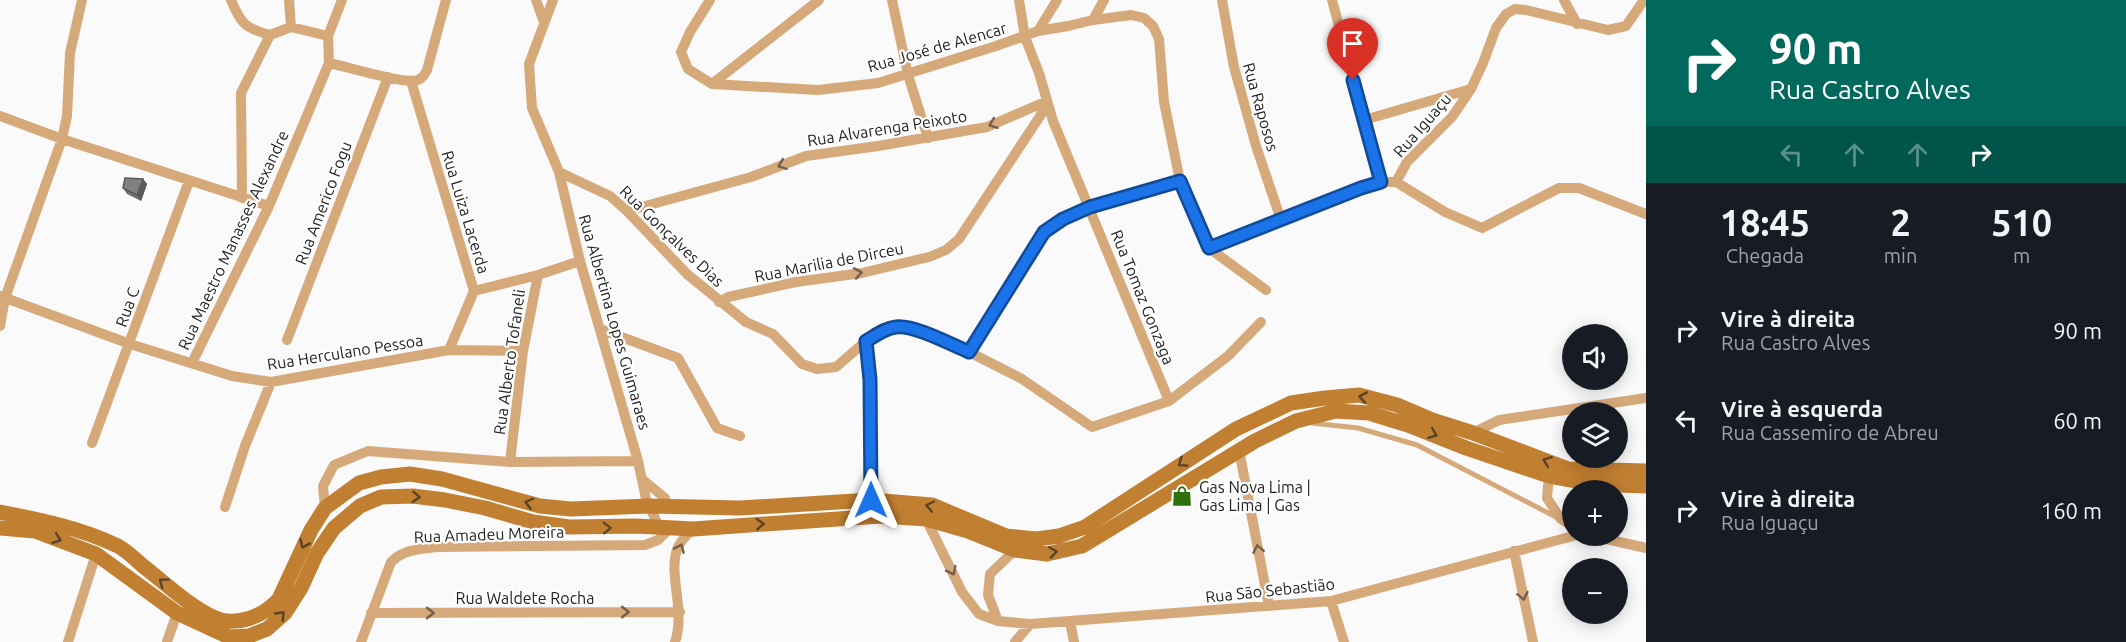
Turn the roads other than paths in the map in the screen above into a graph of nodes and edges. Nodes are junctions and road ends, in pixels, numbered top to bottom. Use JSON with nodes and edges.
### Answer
{"nodes":[{"id":1,"x":82,"y":0,"type":"edge"},
{"id":2,"x":231,"y":0,"type":"edge"},
{"id":3,"x":289,"y":0,"type":"edge"},
{"id":4,"x":342,"y":0,"type":"edge"},
{"id":5,"x":446,"y":0,"type":"edge"},
{"id":6,"x":536,"y":0,"type":"edge"},
{"id":7,"x":553,"y":0,"type":"edge"},
{"id":8,"x":710,"y":0,"type":"edge"},
{"id":9,"x":819,"y":0,"type":"edge"},
{"id":10,"x":892,"y":0,"type":"edge"},
{"id":11,"x":1019,"y":0,"type":"edge"},
{"id":12,"x":1057,"y":0,"type":"edge"},
{"id":13,"x":1104,"y":0,"type":"edge"},
{"id":14,"x":1222,"y":0,"type":"edge"},
{"id":15,"x":1332,"y":0,"type":"edge"},
{"id":16,"x":1564,"y":0,"type":"edge"},
{"id":17,"x":1644,"y":0,"type":"edge"},
{"id":18,"x":1093,"y":20,"type":"junction"},
{"id":19,"x":544,"y":22,"type":"junction"},
{"id":20,"x":1577,"y":24,"type":"junction"},
{"id":21,"x":291,"y":27,"type":"junction"},
{"id":22,"x":1038,"y":31,"type":"junction"},
{"id":23,"x":270,"y":35,"type":"junction"},
{"id":24,"x":328,"y":36,"type":"junction"},
{"id":25,"x":1025,"y":37,"type":"junction"},
{"id":26,"x":329,"y":63,"type":"junction"},
{"id":27,"x":908,"y":75,"type":"junction"},
{"id":28,"x":388,"y":77,"type":"junction"},
{"id":29,"x":411,"y":81,"type":"junction"},
{"id":30,"x":712,"y":84,"type":"junction"},
{"id":31,"x":1471,"y":89,"type":"junction"},
{"id":32,"x":1048,"y":103,"type":"junction"},
{"id":33,"x":0,"y":116,"type":"edge"},
{"id":34,"x":1364,"y":120,"type":"junction"},
{"id":35,"x":928,"y":138,"type":"junction"},
{"id":36,"x":62,"y":139,"type":"junction"},
{"id":37,"x":559,"y":172,"type":"junction"},
{"id":38,"x":189,"y":181,"type":"junction"},
{"id":39,"x":1180,"y":181,"type":"junction"},
{"id":40,"x":1381,"y":182,"type":"junction"},
{"id":41,"x":1396,"y":182,"type":"junction"},
{"id":42,"x":242,"y":198,"type":"junction"},
{"id":43,"x":269,"y":206,"type":"junction"},
{"id":44,"x":1090,"y":207,"type":"junction"},
{"id":45,"x":627,"y":211,"type":"junction"},
{"id":46,"x":1646,"y":214,"type":"edge"},
{"id":47,"x":1281,"y":220,"type":"junction"},
{"id":48,"x":1209,"y":248,"type":"junction"},
{"id":49,"x":580,"y":261,"type":"junction"},
{"id":50,"x":538,"y":275,"type":"junction"},
{"id":51,"x":1266,"y":290,"type":"dead end"},
{"id":52,"x":474,"y":291,"type":"junction"},
{"id":53,"x":3,"y":297,"type":"edge"},
{"id":54,"x":719,"y":302,"type":"junction"},
{"id":55,"x":1261,"y":322,"type":"dead end"},
{"id":56,"x":0,"y":326,"type":"edge"},
{"id":57,"x":600,"y":329,"type":"junction"},
{"id":58,"x":287,"y":340,"type":"dead end"},
{"id":59,"x":866,"y":341,"type":"junction"},
{"id":60,"x":130,"y":344,"type":"junction"},
{"id":61,"x":449,"y":350,"type":"junction"},
{"id":62,"x":523,"y":351,"type":"junction"},
{"id":63,"x":969,"y":352,"type":"junction"},
{"id":64,"x":192,"y":363,"type":"junction"},
{"id":65,"x":271,"y":382,"type":"junction"},
{"id":66,"x":1646,"y":398,"type":"edge"},
{"id":67,"x":1169,"y":401,"type":"junction"},
{"id":68,"x":1296,"y":421,"type":"junction"},
{"id":69,"x":1473,"y":433,"type":"junction"},
{"id":70,"x":740,"y":436,"type":"dead end"},
{"id":71,"x":92,"y":443,"type":"dead end"},
{"id":72,"x":1239,"y":450,"type":"junction"},
{"id":73,"x":638,"y":461,"type":"junction"},
{"id":74,"x":510,"y":462,"type":"junction"},
{"id":75,"x":1646,"y":471,"type":"edge"},
{"id":76,"x":1549,"y":476,"type":"junction"},
{"id":77,"x":643,"y":480,"type":"junction"},
{"id":78,"x":1646,"y":486,"type":"edge"},
{"id":79,"x":665,"y":498,"type":"junction"},
{"id":80,"x":871,"y":500,"type":"junction"},
{"id":81,"x":650,"y":506,"type":"junction"},
{"id":82,"x":711,"y":506,"type":"junction"},
{"id":83,"x":225,"y":507,"type":"dead end"},
{"id":84,"x":325,"y":508,"type":"junction"},
{"id":85,"x":0,"y":512,"type":"edge"},
{"id":86,"x":1560,"y":518,"type":"joint"},
{"id":87,"x":926,"y":519,"type":"junction"},
{"id":88,"x":724,"y":526,"type":"junction"},
{"id":89,"x":665,"y":527,"type":"junction"},
{"id":90,"x":0,"y":528,"type":"edge"},
{"id":91,"x":693,"y":529,"type":"junction"},
{"id":92,"x":1562,"y":539,"type":"edge"},
{"id":93,"x":1628,"y":544,"type":"edge"},
{"id":94,"x":1646,"y":548,"type":"edge"},
{"id":95,"x":1015,"y":550,"type":"junction"},
{"id":96,"x":1514,"y":551,"type":"junction"},
{"id":97,"x":96,"y":554,"type":"junction"},
{"id":98,"x":1331,"y":601,"type":"junction"},
{"id":99,"x":1269,"y":606,"type":"junction"},
{"id":100,"x":680,"y":612,"type":"junction"},
{"id":101,"x":177,"y":613,"type":"junction"},
{"id":102,"x":371,"y":613,"type":"junction"},
{"id":103,"x":998,"y":621,"type":"junction"},
{"id":104,"x":1070,"y":622,"type":"junction"},
{"id":105,"x":1030,"y":624,"type":"junction"},
{"id":106,"x":68,"y":642,"type":"edge"},
{"id":107,"x":167,"y":642,"type":"edge"},
{"id":108,"x":361,"y":642,"type":"edge"},
{"id":109,"x":675,"y":642,"type":"edge"},
{"id":110,"x":1015,"y":642,"type":"edge"},
{"id":111,"x":1074,"y":642,"type":"edge"},
{"id":112,"x":1344,"y":642,"type":"edge"},
{"id":113,"x":1533,"y":642,"type":"edge"}],
"edges":[{"from":1,"to":36,"type":"street"},
{"from":2,"to":23,"type":"street"},
{"from":3,"to":21,"type":"street"},
{"from":4,"to":24,"type":"street"},
{"from":5,"to":29,"type":"street"},
{"from":6,"to":19,"type":"street"},
{"from":7,"to":19,"type":"street","name":"Rua Albertina Lopes Guimaraes"},
{"from":8,"to":30,"type":"street"},
{"from":9,"to":30,"type":"street"},
{"from":10,"to":27,"type":"street"},
{"from":11,"to":25,"type":"street","name":"Rua Tomaz Gonzaga"},
{"from":12,"to":22,"type":"street"},
{"from":13,"to":18,"type":"street"},
{"from":14,"to":47,"type":"street","name":"Rua Raposos"},
{"from":15,"to":34,"type":"street"},
{"from":16,"to":20,"type":"street"},
{"from":17,"to":20,"type":"street","name":"Rua Iguaçu"},
{"from":18,"to":22,"type":"street"},
{"from":18,"to":39,"type":"street"},
{"from":19,"to":37,"type":"street","name":"Rua Albertina Lopes Guimaraes"},
{"from":20,"to":31,"type":"street","name":"Rua Iguaçu"},
{"from":21,"to":23,"type":"street"},
{"from":21,"to":24,"type":"street"},
{"from":22,"to":25,"type":"street"},
{"from":23,"to":42,"type":"street"},
{"from":24,"to":26,"type":"street"},
{"from":25,"to":27,"type":"street","name":"Rua José de Alencar"},
{"from":25,"to":32,"type":"street","name":"Rua Tomaz Gonzaga"},
{"from":26,"to":28,"type":"street"},
{"from":26,"to":43,"type":"street","name":"Rua Maestro Manasses Alexandre"},
{"from":27,"to":30,"type":"street","name":"Rua José de Alencar"},
{"from":27,"to":35,"type":"street"},
{"from":28,"to":29,"type":"street"},
{"from":28,"to":58,"type":"street","name":"Rua Americo Fogu"},
{"from":29,"to":52,"type":"street","name":"Rua Luiza Lacerda"},
{"from":31,"to":34,"type":"street"},
{"from":31,"to":41,"type":"street","name":"Rua Iguaçu"},
{"from":32,"to":35,"type":"street","name":"Rua Alvarenga Peixoto","one_way":true},
{"from":32,"to":44,"type":"street","name":"Rua Tomaz Gonzaga"},
{"from":54,"to":32,"type":"street","name":"Rua Marilia de Dirceu","one_way":true},
{"from":33,"to":36,"type":"street"},
{"from":34,"to":40,"type":"street"},
{"from":35,"to":45,"type":"street","name":"Rua Alvarenga Peixoto","one_way":true},
{"from":36,"to":38,"type":"street"},
{"from":36,"to":53,"type":"street"},
{"from":37,"to":45,"type":"street","name":"Rua Gonçalves Dias"},
{"from":37,"to":49,"type":"street","name":"Rua Albertina Lopes Guimaraes"},
{"from":38,"to":42,"type":"street"},
{"from":38,"to":60,"type":"street","name":"Rua C"},
{"from":39,"to":44,"type":"street"},
{"from":39,"to":48,"type":"street"},
{"from":40,"to":41,"type":"street","name":"Rua Iguaçu"},
{"from":40,"to":47,"type":"street","name":"Rua Iguaçu"},
{"from":41,"to":46,"type":"street"},
{"from":42,"to":43,"type":"street"},
{"from":43,"to":64,"type":"street","name":"Rua Maestro Manasses Alexandre"},
{"from":44,"to":63,"type":"street"},
{"from":44,"to":67,"type":"street","name":"Rua Tomaz Gonzaga"},
{"from":45,"to":54,"type":"street","name":"Rua Gonçalves Dias"},
{"from":47,"to":48,"type":"street","name":"Rua Iguaçu"},
{"from":48,"to":51,"type":"street"},
{"from":49,"to":50,"type":"street","name":"Rua Alberto Tofaneli"},
{"from":49,"to":57,"type":"street","name":"Rua Albertina Lopes Guimaraes"},
{"from":50,"to":52,"type":"street"},
{"from":50,"to":62,"type":"street","name":"Rua Alberto Tofaneli"},
{"from":52,"to":61,"type":"street","name":"Rua Luiza Lacerda"},
{"from":53,"to":56,"type":"street"},
{"from":53,"to":60,"type":"street","name":"Rua Herculano Pessoa"},
{"from":54,"to":59,"type":"street","name":"Rua Gonçalves Dias"},
{"from":55,"to":67,"type":"street"},
{"from":57,"to":70,"type":"street"},
{"from":57,"to":73,"type":"street","name":"Rua Albertina Lopes Guimaraes"},
{"from":59,"to":63,"type":"street","name":"Rua Gonçalves Dias"},
{"from":59,"to":80,"type":"street"},
{"from":60,"to":64,"type":"street","name":"Rua Herculano Pessoa"},
{"from":60,"to":71,"type":"street","name":"Rua C"},
{"from":61,"to":62,"type":"street","name":"Rua Herculano Pessoa"},
{"from":61,"to":65,"type":"street","name":"Rua Herculano Pessoa"},
{"from":62,"to":74,"type":"street","name":"Rua Alberto Tofaneli"},
{"from":63,"to":67,"type":"street","name":"Rua Gonçalves Dias"},
{"from":64,"to":65,"type":"street","name":"Rua Herculano Pessoa"},
{"from":65,"to":83,"type":"street"},
{"from":66,"to":69,"type":"street"},
{"from":68,"to":72,"type":"main road"},
{"from":68,"to":76,"type":"main road","one_way":true},
{"from":68,"to":86,"type":"lane"},
{"from":75,"to":69,"type":"main road","one_way":true},
{"from":69,"to":80,"type":"main road","one_way":true},
{"from":95,"to":72,"type":"main road","one_way":true},
{"from":99,"to":72,"type":"street","one_way":true},
{"from":73,"to":74,"type":"street"},
{"from":73,"to":77,"type":"street","name":"Rua Albertina Lopes Guimaraes"},
{"from":74,"to":84,"type":"street"},
{"from":76,"to":78,"type":"main road"},
{"from":76,"to":86,"type":"street"},
{"from":77,"to":79,"type":"street"},
{"from":77,"to":81,"type":"street","name":"Rua Albertina Lopes Guimaraes"},
{"from":79,"to":81,"type":"street"},
{"from":79,"to":82,"type":"street"},
{"from":80,"to":82,"type":"main road"},
{"from":81,"to":82,"type":"main road"},
{"from":81,"to":84,"type":"main road","one_way":true},
{"from":81,"to":89,"type":"street","name":"Rua Albertina Lopes Guimaraes"},
{"from":82,"to":88,"type":"street"},
{"from":84,"to":85,"type":"main road","one_way":true},
{"from":88,"to":87,"type":"main road","one_way":true},
{"from":87,"to":95,"type":"main road"},
{"from":87,"to":103,"type":"street","one_way":true},
{"from":88,"to":91,"type":"main road"},
{"from":89,"to":91,"type":"main road"},
{"from":101,"to":89,"type":"main road","one_way":true},
{"from":89,"to":102,"type":"street","name":"Rua Amadeu Moreira"},
{"from":90,"to":97,"type":"main road","one_way":true},
{"from":100,"to":91,"type":"street","one_way":true},
{"from":92,"to":96,"type":"street","name":"Rua São Sebastião"},
{"from":93,"to":94,"type":"street"},
{"from":95,"to":103,"type":"street"},
{"from":96,"to":98,"type":"street","name":"Rua São Sebastião"},
{"from":96,"to":113,"type":"street","one_way":true},
{"from":97,"to":101,"type":"main road"},
{"from":97,"to":106,"type":"street"},
{"from":98,"to":99,"type":"street","name":"Rua São Sebastião"},
{"from":98,"to":112,"type":"street"},
{"from":99,"to":104,"type":"street","name":"Rua São Sebastião"},
{"from":102,"to":100,"type":"street","name":"Rua Waldete Rocha","one_way":true},
{"from":100,"to":109,"type":"street"},
{"from":101,"to":107,"type":"street"},
{"from":102,"to":108,"type":"street","name":"Rua Amadeu Moreira"},
{"from":103,"to":105,"type":"street","name":"Rua São Sebastião"},
{"from":104,"to":105,"type":"street","name":"Rua São Sebastião"},
{"from":104,"to":111,"type":"street"},
{"from":105,"to":110,"type":"street"}]}
